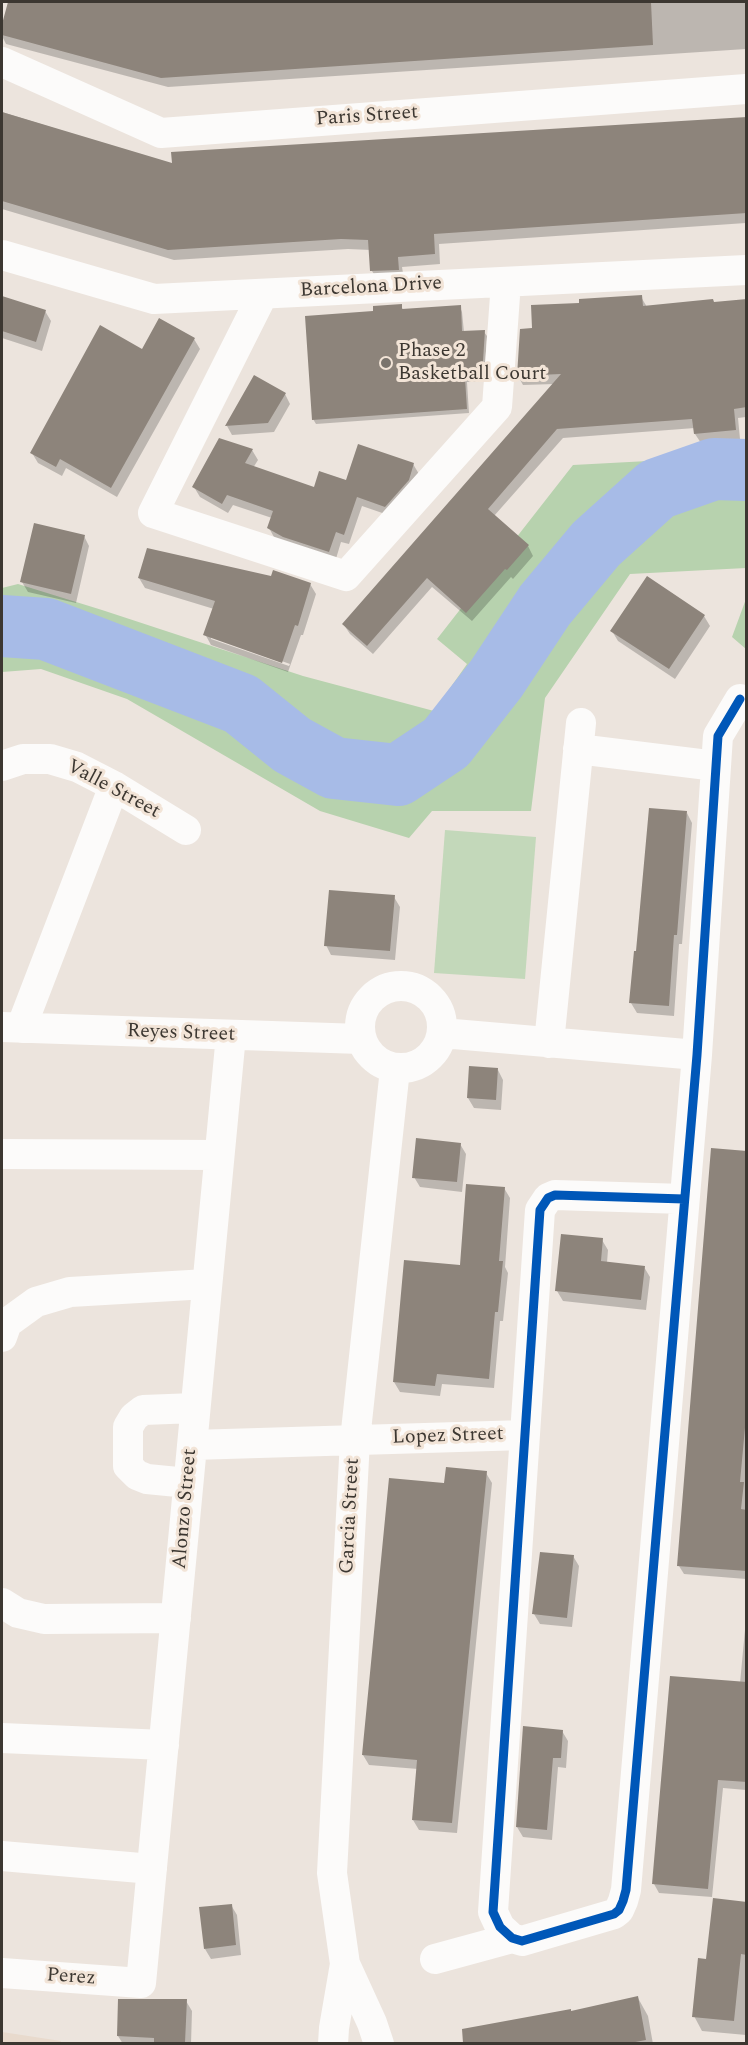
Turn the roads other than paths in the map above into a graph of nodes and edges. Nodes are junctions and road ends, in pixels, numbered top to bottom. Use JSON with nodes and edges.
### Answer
{"nodes":[{"id":1,"x":2,"y":62,"type":"edge"},
{"id":2,"x":747,"y":89,"type":"edge"},
{"id":3,"x":2,"y":255,"type":"edge"},
{"id":4,"x":747,"y":270,"type":"edge"},
{"id":5,"x":506,"y":282,"type":"junction"},
{"id":6,"x":263,"y":294,"type":"junction"},
{"id":7,"x":740,"y":699,"type":"dead end"},
{"id":8,"x":716,"y":765,"type":"junction"},
{"id":9,"x":2,"y":766,"type":"edge"},
{"id":10,"x":114,"y":786,"type":"junction"},
{"id":11,"x":186,"y":830,"type":"dead end"},
{"id":12,"x":11,"y":1028,"type":"edge"},
{"id":13,"x":442,"y":1033,"type":"junction"},
{"id":14,"x":231,"y":1035,"type":"junction"},
{"id":15,"x":361,"y":1040,"type":"junction"},
{"id":16,"x":549,"y":1043,"type":"junction"},
{"id":17,"x":697,"y":1054,"type":"junction"},
{"id":18,"x":395,"y":1069,"type":"junction"},
{"id":19,"x":2,"y":1154,"type":"edge"},
{"id":20,"x":219,"y":1155,"type":"junction"},
{"id":21,"x":684,"y":1199,"type":"junction"},
{"id":22,"x":207,"y":1284,"type":"junction"},
{"id":23,"x":2,"y":1337,"type":"edge"},
{"id":24,"x":195,"y":1408,"type":"junction"},
{"id":25,"x":525,"y":1435,"type":"junction"},
{"id":26,"x":355,"y":1440,"type":"junction"},
{"id":27,"x":192,"y":1445,"type":"junction"},
{"id":28,"x":188,"y":1484,"type":"junction"},
{"id":29,"x":2,"y":1603,"type":"edge"},
{"id":30,"x":176,"y":1618,"type":"junction"},
{"id":31,"x":2,"y":1737,"type":"edge"},
{"id":32,"x":164,"y":1745,"type":"junction"},
{"id":33,"x":2,"y":1856,"type":"edge"},
{"id":34,"x":152,"y":1869,"type":"junction"},
{"id":35,"x":512,"y":1938,"type":"junction"},
{"id":36,"x":435,"y":1959,"type":"dead end"},
{"id":37,"x":345,"y":1964,"type":"junction"},
{"id":38,"x":2,"y":1973,"type":"edge"},
{"id":39,"x":141,"y":1983,"type":"joint"},
{"id":40,"x":333,"y":2043,"type":"edge"},
{"id":41,"x":379,"y":2043,"type":"edge"}],
"edges":[{"from":1,"to":2,"type":"street","name":"Paris Street"},
{"from":3,"to":6,"type":"street","name":"Barcelona Drive"},
{"from":4,"to":5,"type":"street","name":"Barcelona Drive"},
{"from":5,"to":6,"type":"street","name":"Barcelona Drive"},
{"from":5,"to":6,"type":"street"},
{"from":7,"to":8,"type":"street"},
{"from":8,"to":16,"type":"street"},
{"from":8,"to":17,"type":"street"},
{"from":9,"to":10,"type":"street","name":"Valle Street"},
{"from":10,"to":11,"type":"street","name":"Valle Street"},
{"from":10,"to":12,"type":"street"},
{"from":12,"to":14,"type":"street","name":"Reyes Street"},
{"from":13,"to":15,"type":"street"},
{"from":13,"to":16,"type":"street"},
{"from":13,"to":18,"type":"street"},
{"from":14,"to":15,"type":"street","name":"Reyes Street"},
{"from":14,"to":20,"type":"street","name":"Alonzo Street"},
{"from":15,"to":18,"type":"street"},
{"from":16,"to":17,"type":"street"},
{"from":17,"to":21,"type":"street"},
{"from":18,"to":26,"type":"street","name":"Garcia Street"},
{"from":19,"to":20,"type":"street"},
{"from":20,"to":22,"type":"street","name":"Alonzo Street"},
{"from":21,"to":25,"type":"street"},
{"from":21,"to":35,"type":"street"},
{"from":22,"to":23,"type":"street"},
{"from":22,"to":24,"type":"street","name":"Alonzo Street"},
{"from":24,"to":27,"type":"street","name":"Alonzo Street"},
{"from":24,"to":28,"type":"street"},
{"from":25,"to":26,"type":"street","name":"Lopez Street"},
{"from":25,"to":35,"type":"street"},
{"from":26,"to":27,"type":"street","name":"Lopez Street"},
{"from":26,"to":37,"type":"street","name":"Garcia Street"},
{"from":27,"to":28,"type":"street","name":"Alonzo Street"},
{"from":28,"to":30,"type":"street","name":"Alonzo Street"},
{"from":29,"to":30,"type":"street"},
{"from":30,"to":32,"type":"street","name":"Alonzo Street"},
{"from":31,"to":32,"type":"street"},
{"from":32,"to":34,"type":"street","name":"Alonzo Street"},
{"from":33,"to":34,"type":"street"},
{"from":34,"to":39,"type":"street","name":"Alonzo Street"},
{"from":35,"to":36,"type":"street"},
{"from":37,"to":40,"type":"street","name":"Garcia Street"},
{"from":37,"to":41,"type":"street","name":"Garcia Street"},
{"from":38,"to":39,"type":"street","name":"Perez"}]}
